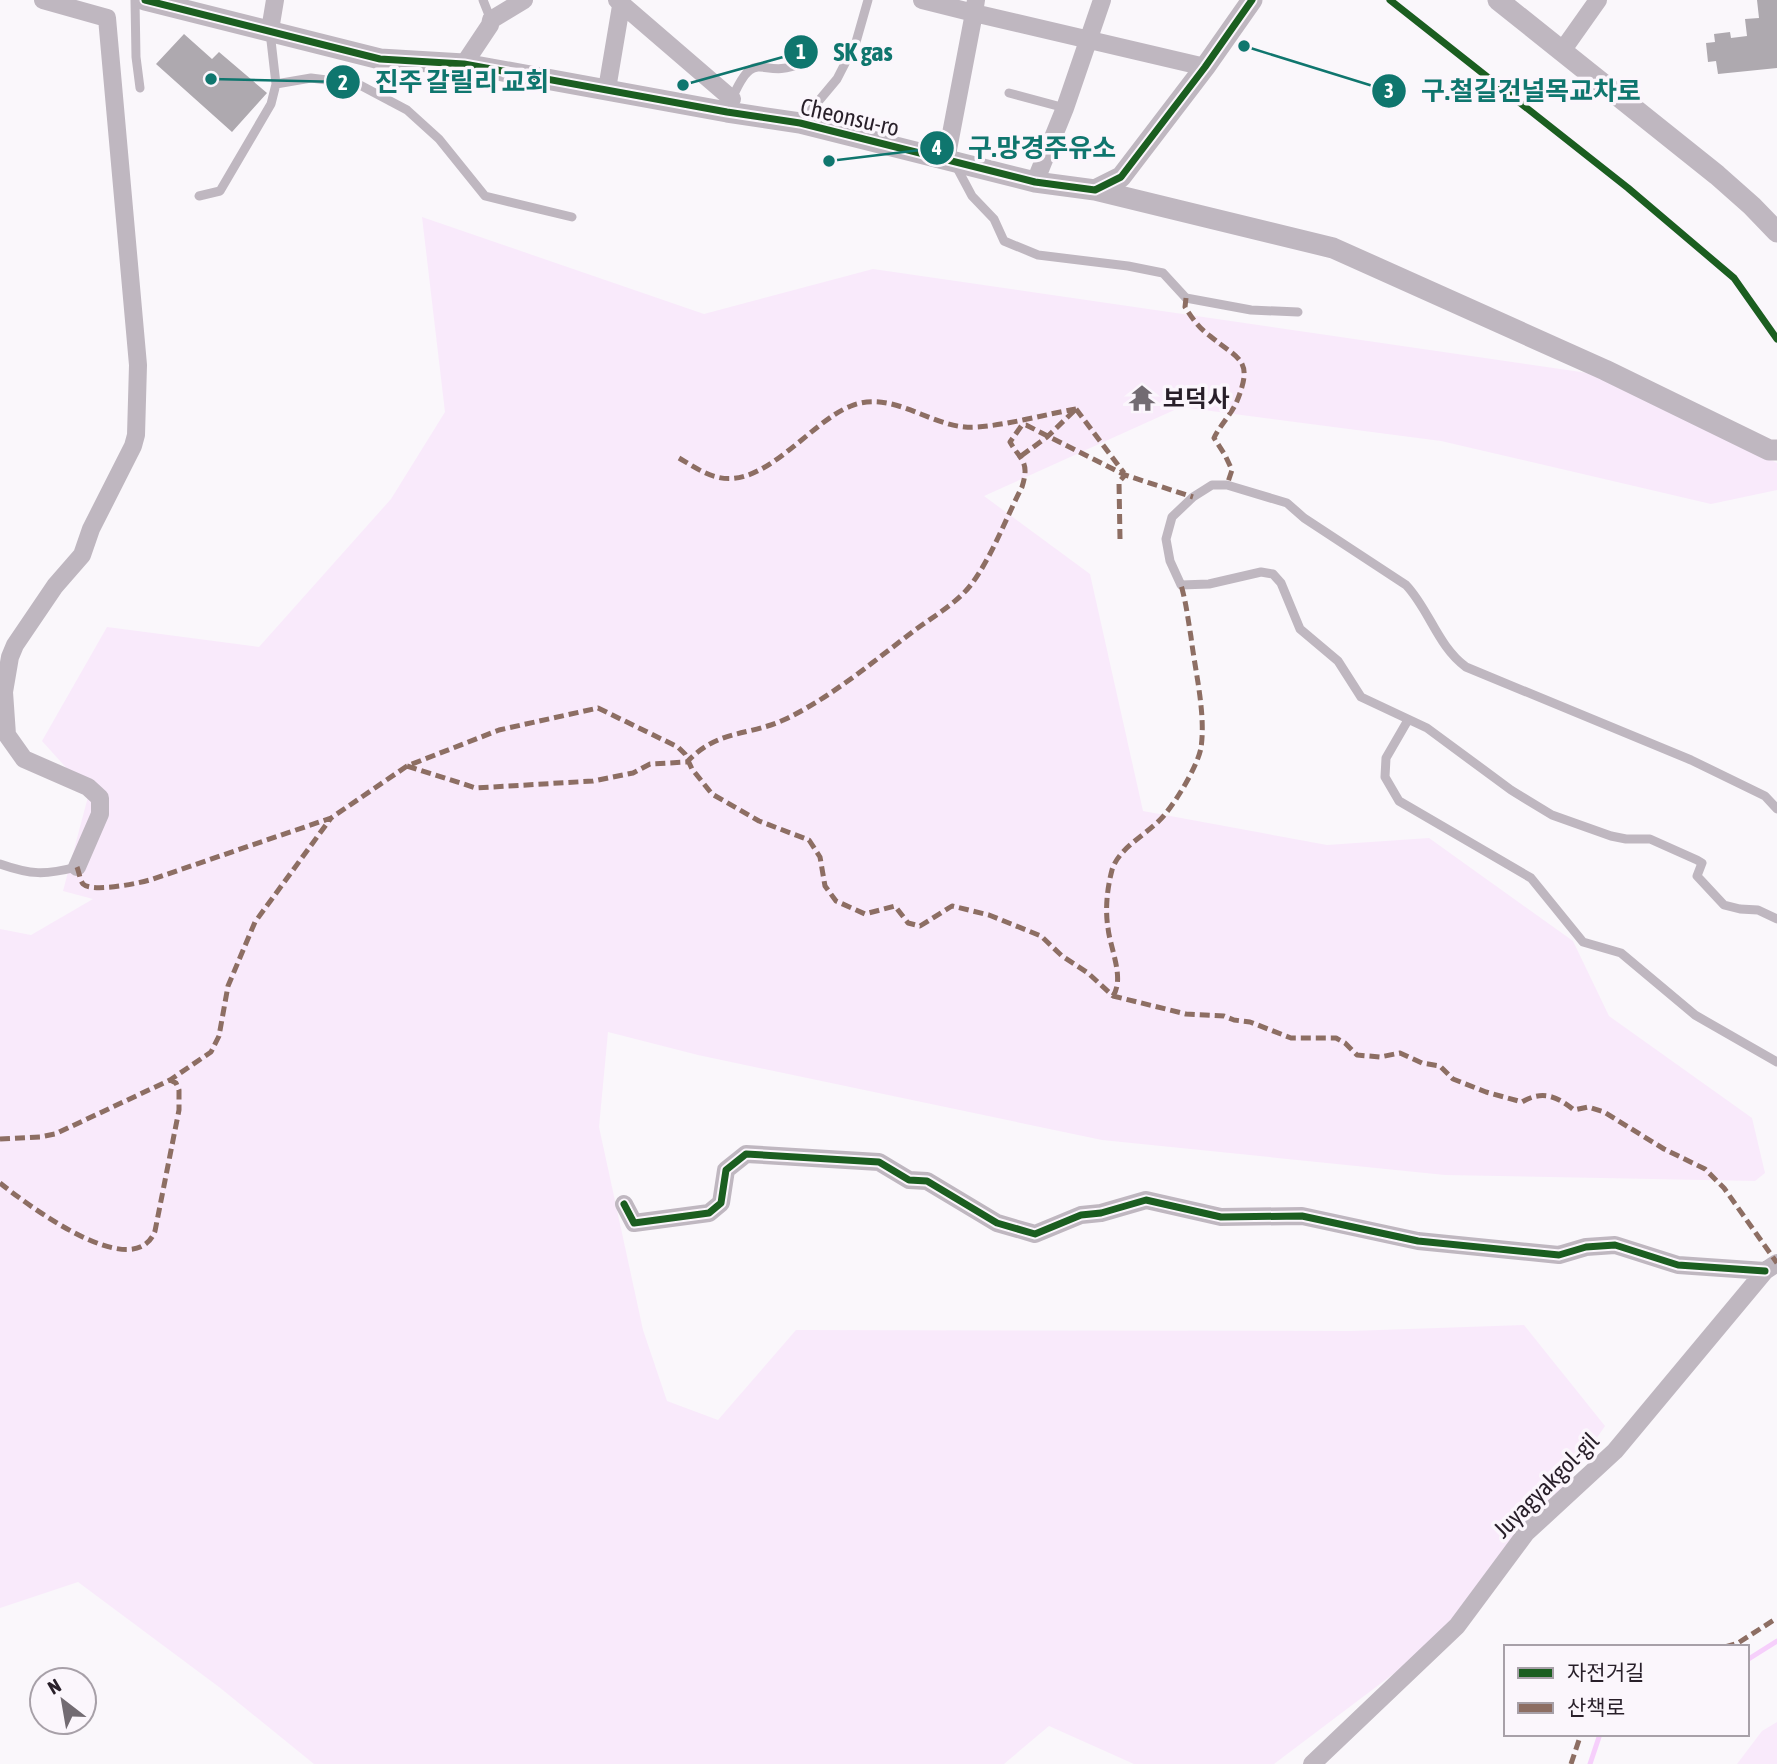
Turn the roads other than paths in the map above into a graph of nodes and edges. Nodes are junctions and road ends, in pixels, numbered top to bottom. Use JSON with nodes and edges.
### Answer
{"nodes":[{"id":1,"x":43,"y":0,"type":"edge"},
{"id":2,"x":135,"y":0,"type":"edge"},
{"id":3,"x":145,"y":0,"type":"edge"},
{"id":4,"x":275,"y":0,"type":"edge"},
{"id":5,"x":483,"y":0,"type":"edge"},
{"id":6,"x":524,"y":0,"type":"edge"},
{"id":7,"x":867,"y":0,"type":"edge"},
{"id":8,"x":922,"y":0,"type":"edge"},
{"id":9,"x":1102,"y":0,"type":"edge"},
{"id":10,"x":1252,"y":0,"type":"edge"},
{"id":11,"x":1498,"y":0,"type":"edge"},
{"id":12,"x":1598,"y":0,"type":"edge"},
{"id":13,"x":620,"y":1,"type":"edge"},
{"id":14,"x":975,"y":6,"type":"edge"},
{"id":15,"x":491,"y":20,"type":"junction"},
{"id":16,"x":270,"y":30,"type":"junction"},
{"id":17,"x":1088,"y":39,"type":"junction"},
{"id":18,"x":1562,"y":51,"type":"junction"},
{"id":19,"x":806,"y":53,"type":"dead end"},
{"id":20,"x":464,"y":64,"type":"junction"},
{"id":21,"x":1205,"y":67,"type":"junction"},
{"id":22,"x":276,"y":84,"type":"junction"},
{"id":23,"x":140,"y":88,"type":"dead end"},
{"id":24,"x":607,"y":89,"type":"junction"},
{"id":25,"x":1009,"y":93,"type":"dead end"},
{"id":26,"x":729,"y":106,"type":"junction"},
{"id":27,"x":1065,"y":108,"type":"junction"},
{"id":28,"x":800,"y":123,"type":"junction"},
{"id":29,"x":950,"y":161,"type":"junction"},
{"id":30,"x":1035,"y":182,"type":"junction"},
{"id":31,"x":1095,"y":190,"type":"junction"},
{"id":32,"x":199,"y":196,"type":"dead end"},
{"id":33,"x":572,"y":217,"type":"dead end"},
{"id":34,"x":1777,"y":232,"type":"edge"},
{"id":35,"x":1298,"y":312,"type":"dead end"},
{"id":36,"x":1774,"y":452,"type":"edge"},
{"id":37,"x":1408,"y":720,"type":"junction"},
{"id":38,"x":1777,"y":809,"type":"edge"},
{"id":39,"x":0,"y":864,"type":"edge"},
{"id":40,"x":77,"y":867,"type":"joint"},
{"id":41,"x":1777,"y":919,"type":"edge"},
{"id":42,"x":1777,"y":1062,"type":"edge"},
{"id":43,"x":624,"y":1204,"type":"dead end"},
{"id":44,"x":1771,"y":1267,"type":"edge"},
{"id":45,"x":1312,"y":1764,"type":"edge"}],
"edges":[{"from":1,"to":40,"type":"street"},
{"from":2,"to":23,"type":"lane"},
{"from":3,"to":16,"type":"street","name":"Cheonsu-ro"},
{"from":4,"to":16,"type":"street"},
{"from":5,"to":15,"type":"lane"},
{"from":6,"to":15,"type":"street"},
{"from":7,"to":28,"type":"lane"},
{"from":8,"to":14,"type":"street"},
{"from":9,"to":17,"type":"street"},
{"from":10,"to":21,"type":"street"},
{"from":11,"to":18,"type":"street"},
{"from":12,"to":18,"type":"street"},
{"from":13,"to":24,"type":"street"},
{"from":13,"to":26,"type":"street"},
{"from":14,"to":17,"type":"street"},
{"from":14,"to":29,"type":"street"},
{"from":15,"to":20,"type":"street"},
{"from":16,"to":20,"type":"street","name":"Cheonsu-ro"},
{"from":16,"to":22,"type":"lane"},
{"from":17,"to":21,"type":"street"},
{"from":17,"to":27,"type":"street"},
{"from":18,"to":34,"type":"street"},
{"from":19,"to":26,"type":"lane","name":"Cheonsu-ro"},
{"from":20,"to":24,"type":"street","name":"Cheonsu-ro"},
{"from":21,"to":31,"type":"street"},
{"from":22,"to":32,"type":"lane"},
{"from":22,"to":33,"type":"lane"},
{"from":24,"to":26,"type":"street","name":"Cheonsu-ro"},
{"from":25,"to":27,"type":"lane"},
{"from":26,"to":28,"type":"street","name":"Cheonsu-ro"},
{"from":27,"to":30,"type":"street"},
{"from":28,"to":29,"type":"street","name":"Cheonsu-ro"},
{"from":29,"to":30,"type":"street","name":"Cheonsu-ro"},
{"from":29,"to":35,"type":"lane"},
{"from":30,"to":31,"type":"street","name":"Cheonsu-ro"},
{"from":31,"to":36,"type":"street","name":"Cheonsu-ro"},
{"from":37,"to":38,"type":"lane"},
{"from":37,"to":41,"type":"lane"},
{"from":37,"to":42,"type":"lane"},
{"from":39,"to":40,"type":"lane"},
{"from":43,"to":44,"type":"street"},
{"from":44,"to":45,"type":"street","name":"Juyagyakgol-gil"}]}
